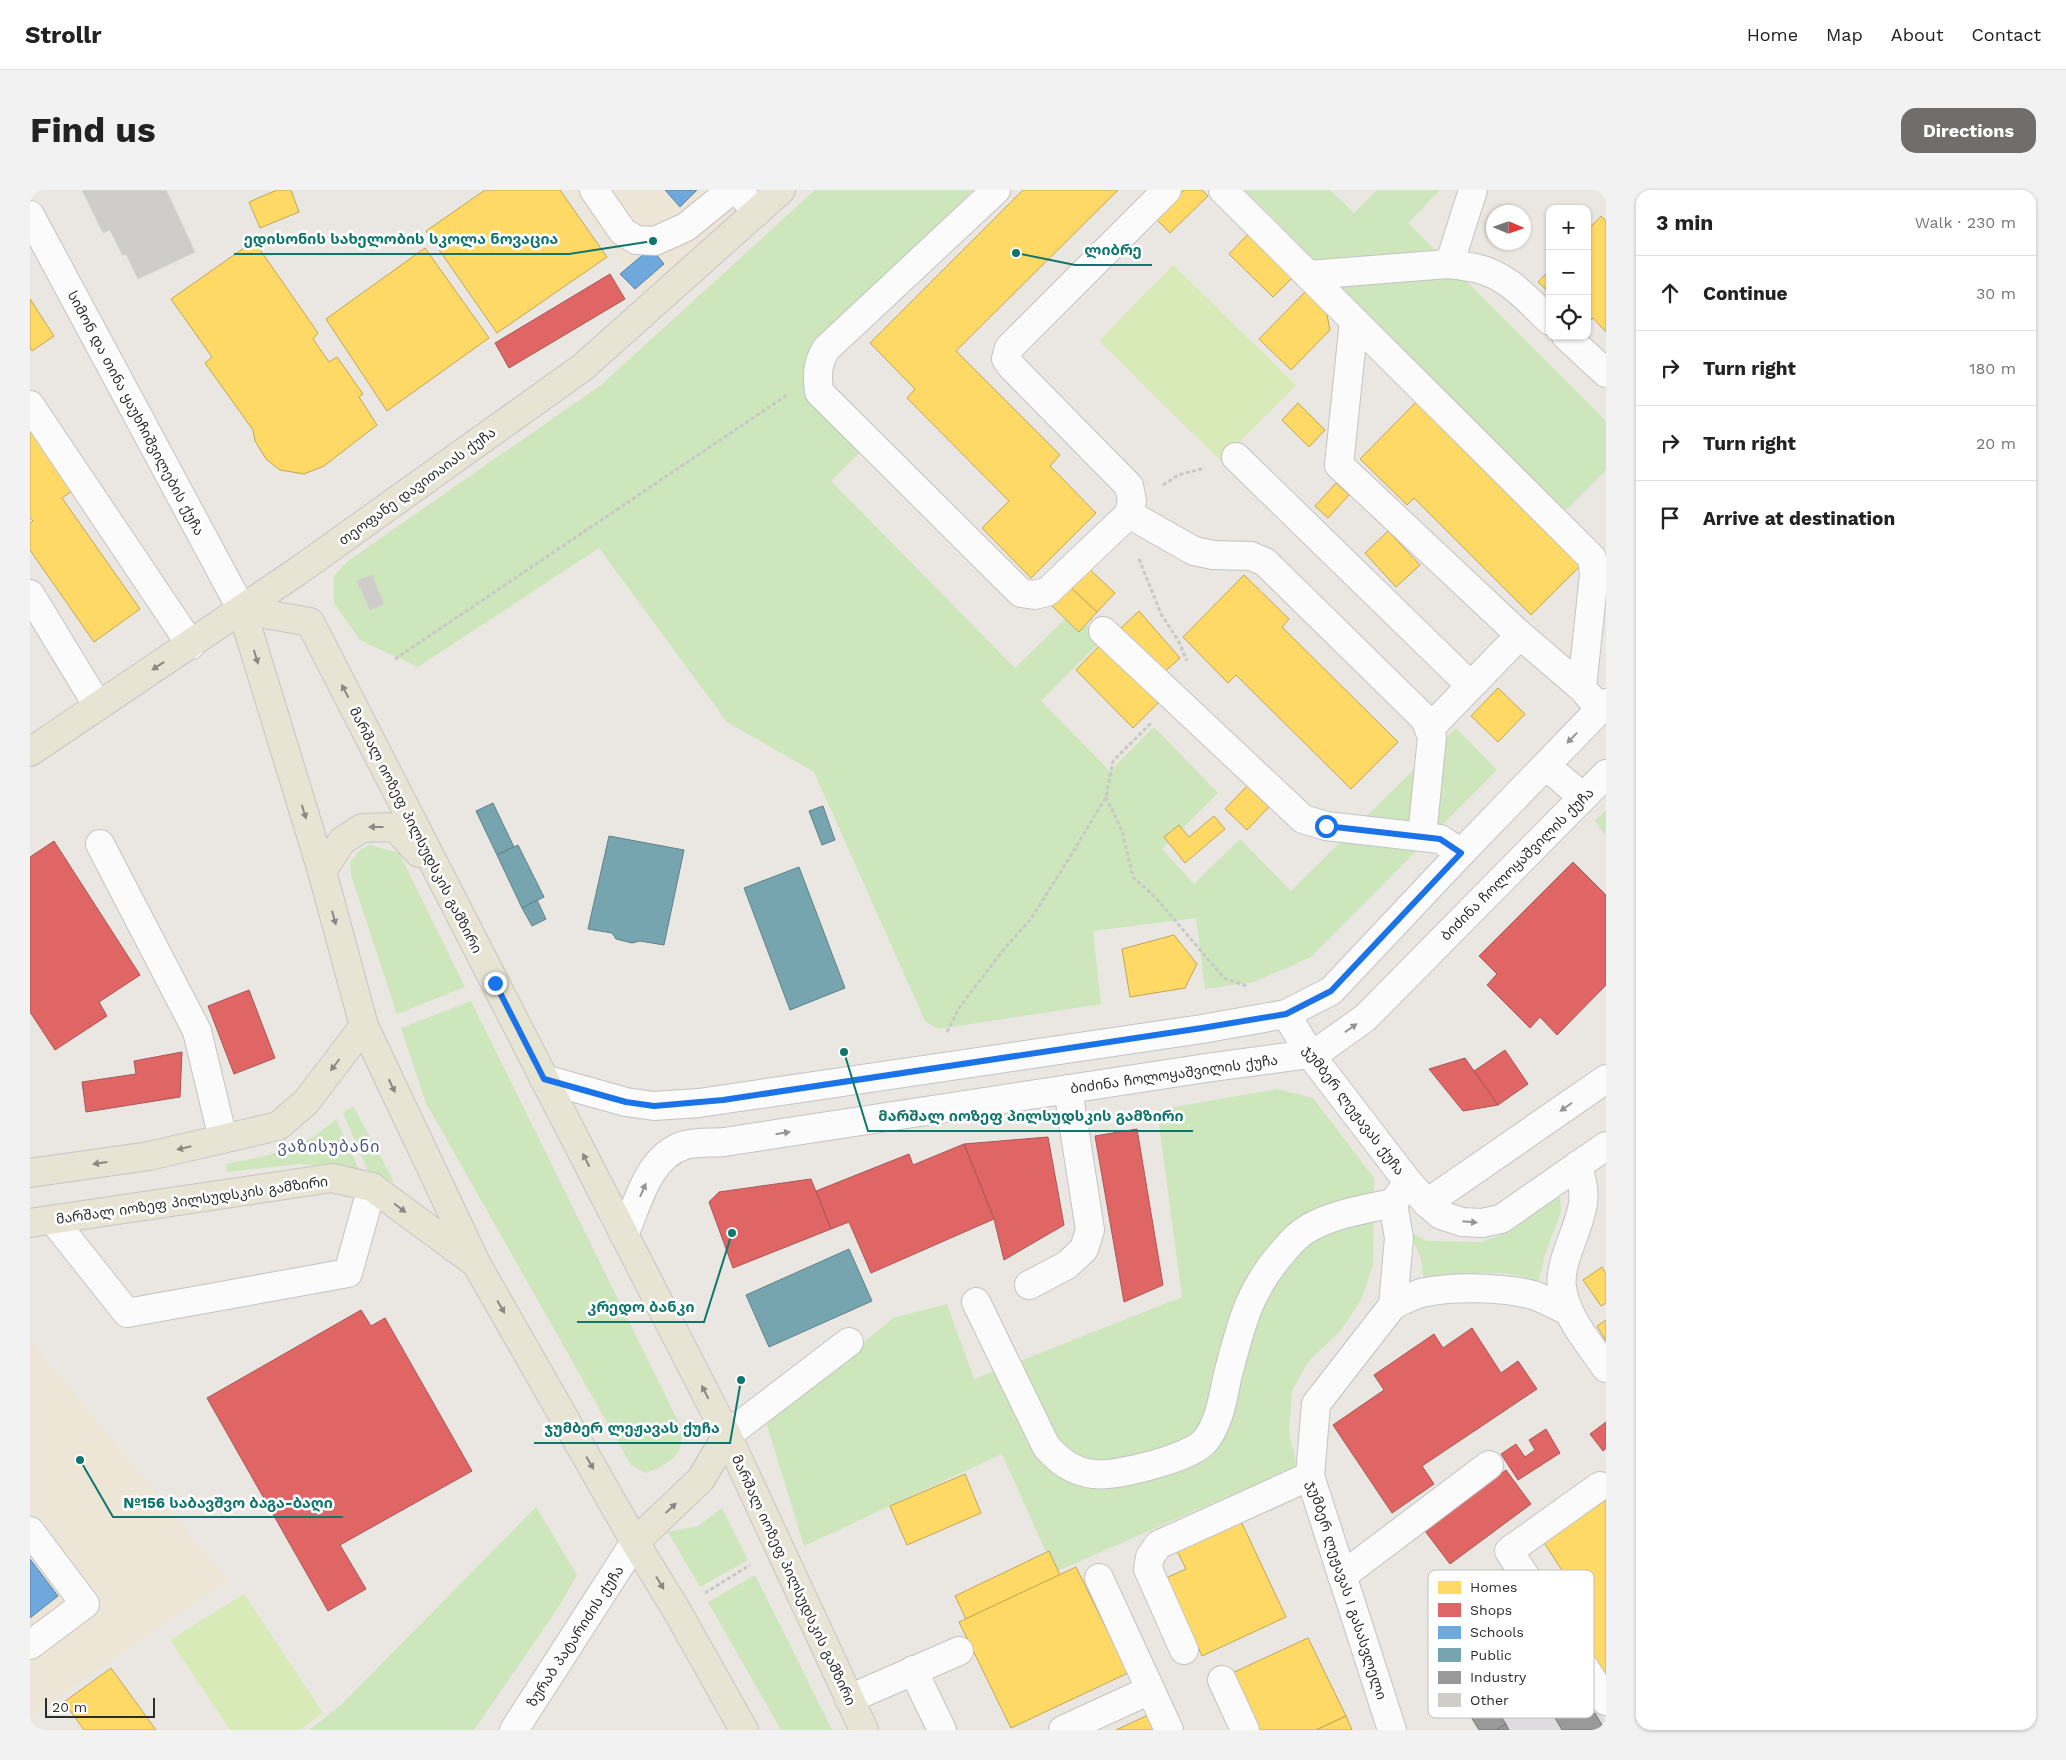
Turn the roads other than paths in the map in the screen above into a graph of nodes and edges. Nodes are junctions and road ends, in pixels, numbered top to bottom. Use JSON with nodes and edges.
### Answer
{"nodes":[{"id":1,"x":594,"y":190,"type":"edge"},
{"id":2,"x":781,"y":190,"type":"edge"},
{"id":3,"x":996,"y":190,"type":"edge"},
{"id":4,"x":1167,"y":190,"type":"edge"},
{"id":5,"x":1223,"y":190,"type":"edge"},
{"id":6,"x":1473,"y":190,"type":"edge"},
{"id":7,"x":757,"y":212,"type":"junction"},
{"id":8,"x":30,"y":215,"type":"edge"},
{"id":9,"x":1448,"y":264,"type":"junction"},
{"id":10,"x":1308,"y":275,"type":"junction"},
{"id":11,"x":1546,"y":317,"type":"edge"},
{"id":12,"x":1354,"y":321,"type":"junction"},
{"id":13,"x":1570,"y":340,"type":"edge"},
{"id":14,"x":1606,"y":373,"type":"edge"},
{"id":15,"x":30,"y":405,"type":"edge"},
{"id":16,"x":1236,"y":457,"type":"road end"},
{"id":17,"x":1132,"y":511,"type":"junction"},
{"id":18,"x":30,"y":594,"type":"edge"},
{"id":19,"x":242,"y":610,"type":"junction"},
{"id":20,"x":1103,"y":631,"type":"dead end"},
{"id":21,"x":1520,"y":635,"type":"junction"},
{"id":22,"x":190,"y":645,"type":"junction"},
{"id":23,"x":1470,"y":685,"type":"junction"},
{"id":24,"x":1582,"y":688,"type":"junction"},
{"id":25,"x":98,"y":706,"type":"junction"},
{"id":26,"x":1603,"y":706,"type":"edge"},
{"id":27,"x":1429,"y":729,"type":"junction"},
{"id":28,"x":30,"y":752,"type":"edge"},
{"id":29,"x":1546,"y":766,"type":"junction"},
{"id":30,"x":1606,"y":774,"type":"edge"},
{"id":31,"x":1583,"y":797,"type":"junction"},
{"id":32,"x":1422,"y":836,"type":"junction"},
{"id":33,"x":100,"y":844,"type":"dead end"},
{"id":34,"x":1461,"y":853,"type":"junction"},
{"id":35,"x":322,"y":871,"type":"junction"},
{"id":36,"x":439,"y":874,"type":"junction"},
{"id":37,"x":1286,"y":1014,"type":"junction"},
{"id":38,"x":364,"y":1026,"type":"junction"},
{"id":39,"x":1310,"y":1054,"type":"junction"},
{"id":40,"x":544,"y":1079,"type":"junction"},
{"id":41,"x":1606,"y":1079,"type":"edge"},
{"id":42,"x":1068,"y":1090,"type":"junction"},
{"id":43,"x":224,"y":1139,"type":"junction"},
{"id":44,"x":1606,"y":1146,"type":"edge"},
{"id":45,"x":1578,"y":1165,"type":"junction"},
{"id":46,"x":30,"y":1173,"type":"edge"},
{"id":47,"x":372,"y":1187,"type":"junction"},
{"id":48,"x":1400,"y":1192,"type":"junction"},
{"id":49,"x":1427,"y":1203,"type":"junction"},
{"id":50,"x":42,"y":1222,"type":"edge"},
{"id":51,"x":624,"y":1235,"type":"junction"},
{"id":52,"x":477,"y":1265,"type":"junction"},
{"id":53,"x":1029,"y":1286,"type":"dead end"},
{"id":54,"x":976,"y":1302,"type":"dead end"},
{"id":55,"x":1393,"y":1305,"type":"junction"},
{"id":56,"x":1568,"y":1311,"type":"junction"},
{"id":57,"x":849,"y":1342,"type":"dead end"},
{"id":58,"x":1606,"y":1368,"type":"edge"},
{"id":59,"x":727,"y":1435,"type":"junction"},
{"id":60,"x":1489,"y":1465,"type":"dead end"},
{"id":61,"x":1310,"y":1476,"type":"junction"},
{"id":62,"x":1600,"y":1486,"type":"dead end"},
{"id":63,"x":30,"y":1531,"type":"edge"},
{"id":64,"x":635,"y":1542,"type":"junction"},
{"id":65,"x":1521,"y":1570,"type":"edge"},
{"id":66,"x":1342,"y":1576,"type":"junction"},
{"id":67,"x":1099,"y":1578,"type":"dead end"},
{"id":68,"x":30,"y":1645,"type":"edge"},
{"id":69,"x":1184,"y":1650,"type":"dead end"},
{"id":70,"x":959,"y":1651,"type":"dead end"},
{"id":71,"x":913,"y":1670,"type":"junction"},
{"id":72,"x":1222,"y":1680,"type":"dead end"},
{"id":73,"x":1594,"y":1682,"type":"edge"},
{"id":74,"x":1150,"y":1690,"type":"junction"},
{"id":75,"x":849,"y":1699,"type":"junction"},
{"id":76,"x":1606,"y":1701,"type":"edge"},
{"id":77,"x":514,"y":1730,"type":"edge"},
{"id":78,"x":744,"y":1730,"type":"edge"},
{"id":79,"x":864,"y":1730,"type":"edge"},
{"id":80,"x":942,"y":1730,"type":"edge"},
{"id":81,"x":1063,"y":1730,"type":"edge"},
{"id":82,"x":1169,"y":1730,"type":"edge"},
{"id":83,"x":1245,"y":1730,"type":"edge"},
{"id":84,"x":1392,"y":1730,"type":"edge"}],
"edges":[{"from":1,"to":7,"type":"street"},
{"from":2,"to":7,"type":"main road","name":"თეოფანე დავითაიას ქუჩა"},
{"from":3,"to":17,"type":"street"},
{"from":4,"to":17,"type":"street"},
{"from":5,"to":10,"type":"street"},
{"from":6,"to":9,"type":"street"},
{"from":7,"to":19,"type":"main road","name":"თეოფანე დავითაიას ქუჩა"},
{"from":8,"to":19,"type":"street","name":"სიმონ და თინა ყაუხჩიშვილების ქუჩა"},
{"from":9,"to":10,"type":"street"},
{"from":9,"to":11,"type":"street"},
{"from":10,"to":12,"type":"street"},
{"from":12,"to":21,"type":"street"},
{"from":12,"to":24,"type":"street"},
{"from":13,"to":14,"type":"street"},
{"from":15,"to":22,"type":"street"},
{"from":16,"to":23,"type":"street"},
{"from":17,"to":27,"type":"street"},
{"from":18,"to":25,"type":"street"},
{"from":19,"to":22,"type":"main road","name":"თეოფანე დავითაიას ქუჩა"},
{"from":19,"to":35,"type":"main road","name":"მარშალ იოზეფ პილსუდსკის გამზირი","one_way":true},
{"from":36,"to":19,"type":"main road","name":"მარშალ იოზეფ პილსუდსკის გამზირი","one_way":true},
{"from":20,"to":32,"type":"street"},
{"from":21,"to":23,"type":"street"},
{"from":21,"to":24,"type":"street"},
{"from":22,"to":25,"type":"main road","name":"თეოფანე დავითაიას ქუჩა","one_way":true},
{"from":23,"to":27,"type":"street"},
{"from":24,"to":26,"type":"street"},
{"from":25,"to":28,"type":"main road","name":"თეოფანე დავითაიას ქუჩა"},
{"from":26,"to":29,"type":"street","one_way":true},
{"from":27,"to":32,"type":"street"},
{"from":29,"to":31,"type":"street"},
{"from":29,"to":34,"type":"street"},
{"from":30,"to":31,"type":"street","name":"ბიძინა ჩოლოყაშვილის ქუჩა"},
{"from":39,"to":31,"type":"street","name":"ბიძინა ჩოლოყაშვილის ქუჩა","one_way":true},
{"from":32,"to":34,"type":"street"},
{"from":33,"to":43,"type":"street"},
{"from":34,"to":37,"type":"street"},
{"from":36,"to":35,"type":"main road","one_way":true},
{"from":35,"to":38,"type":"main road","name":"მარშალ იოზეფ პილსუდსკის გამზირი","one_way":true},
{"from":36,"to":40,"type":"main road","name":"მარშალ იოზეფ პილსუდსკის გამზირი"},
{"from":37,"to":39,"type":"street","name":"ჯუმბერ ლეჟავას ქუჩა"},
{"from":37,"to":40,"type":"street"},
{"from":38,"to":43,"type":"main road","one_way":true},
{"from":38,"to":52,"type":"main road","name":"მარშალ იოზეფ პილსუდსკის გამზირი","one_way":true},
{"from":39,"to":42,"type":"street","name":"ბიძინა ჩოლოყაშვილის ქუჩა"},
{"from":39,"to":48,"type":"street","name":"ჯუმბერ ლეჟავას ქუჩა"},
{"from":51,"to":40,"type":"main road","name":"მარშალ იოზეფ პილსუდსკის გამზირი","one_way":true},
{"from":41,"to":49,"type":"street","one_way":true},
{"from":51,"to":42,"type":"street","name":"ბიძინა ჩოლოყაშვილის ქუჩა","one_way":true},
{"from":42,"to":53,"type":"street"},
{"from":43,"to":46,"type":"main road","one_way":true},
{"from":44,"to":45,"type":"street","name":"ჯუმბერ ლეჟავას ქუჩა"},
{"from":49,"to":45,"type":"street","name":"ჯუმბერ ლეჟავას ქუჩა","one_way":true},
{"from":45,"to":56,"type":"street"},
{"from":47,"to":50,"type":"main road","name":"მარშალ იოზეფ პილსუდსკის გამზირი"},
{"from":47,"to":50,"type":"street"},
{"from":47,"to":52,"type":"main road","name":"მარშალ იოზეფ პილსუდსკის გამზირი","one_way":true},
{"from":48,"to":49,"type":"street","name":"ჯუმბერ ლეჟავას ქუჩა"},
{"from":48,"to":54,"type":"street"},
{"from":48,"to":55,"type":"street"},
{"from":59,"to":51,"type":"main road","name":"მარშალ იოზეფ პილსუდსკის გამზირი","one_way":true},
{"from":52,"to":64,"type":"main road","name":"მარშალ იოზეფ პილსუდსკის გამზირი","one_way":true},
{"from":55,"to":56,"type":"street"},
{"from":55,"to":61,"type":"street","name":"ჯუმბერ ლეჟავას I გასასვლელი"},
{"from":56,"to":58,"type":"street"},
{"from":57,"to":59,"type":"street"},
{"from":64,"to":59,"type":"main road","one_way":true},
{"from":59,"to":75,"type":"main road","name":"მარშალ იოზეფ პილსუდსკის გამზირი"},
{"from":60,"to":66,"type":"street"},
{"from":61,"to":66,"type":"street","name":"ჯუმბერ ლეჟავას I გასასვლელი"},
{"from":61,"to":69,"type":"street"},
{"from":62,"to":65,"type":"street"},
{"from":63,"to":68,"type":"street"},
{"from":64,"to":77,"type":"street","name":"ზურაბ პატარიძის ქუჩა"},
{"from":64,"to":78,"type":"main road","name":"მარშალ იოზეფ პილსუდსკის გამზირი","one_way":true},
{"from":66,"to":84,"type":"street","name":"ჯუმბერ ლეჟავას I გასასვლელი"},
{"from":67,"to":74,"type":"street"},
{"from":70,"to":71,"type":"street"},
{"from":71,"to":75,"type":"street"},
{"from":71,"to":80,"type":"street"},
{"from":72,"to":83,"type":"street"},
{"from":73,"to":76,"type":"street"},
{"from":74,"to":81,"type":"street"},
{"from":74,"to":82,"type":"street"},
{"from":75,"to":79,"type":"main road","name":"მარშალ იოზეფ პილსუდსკის გამზირი"}]}
